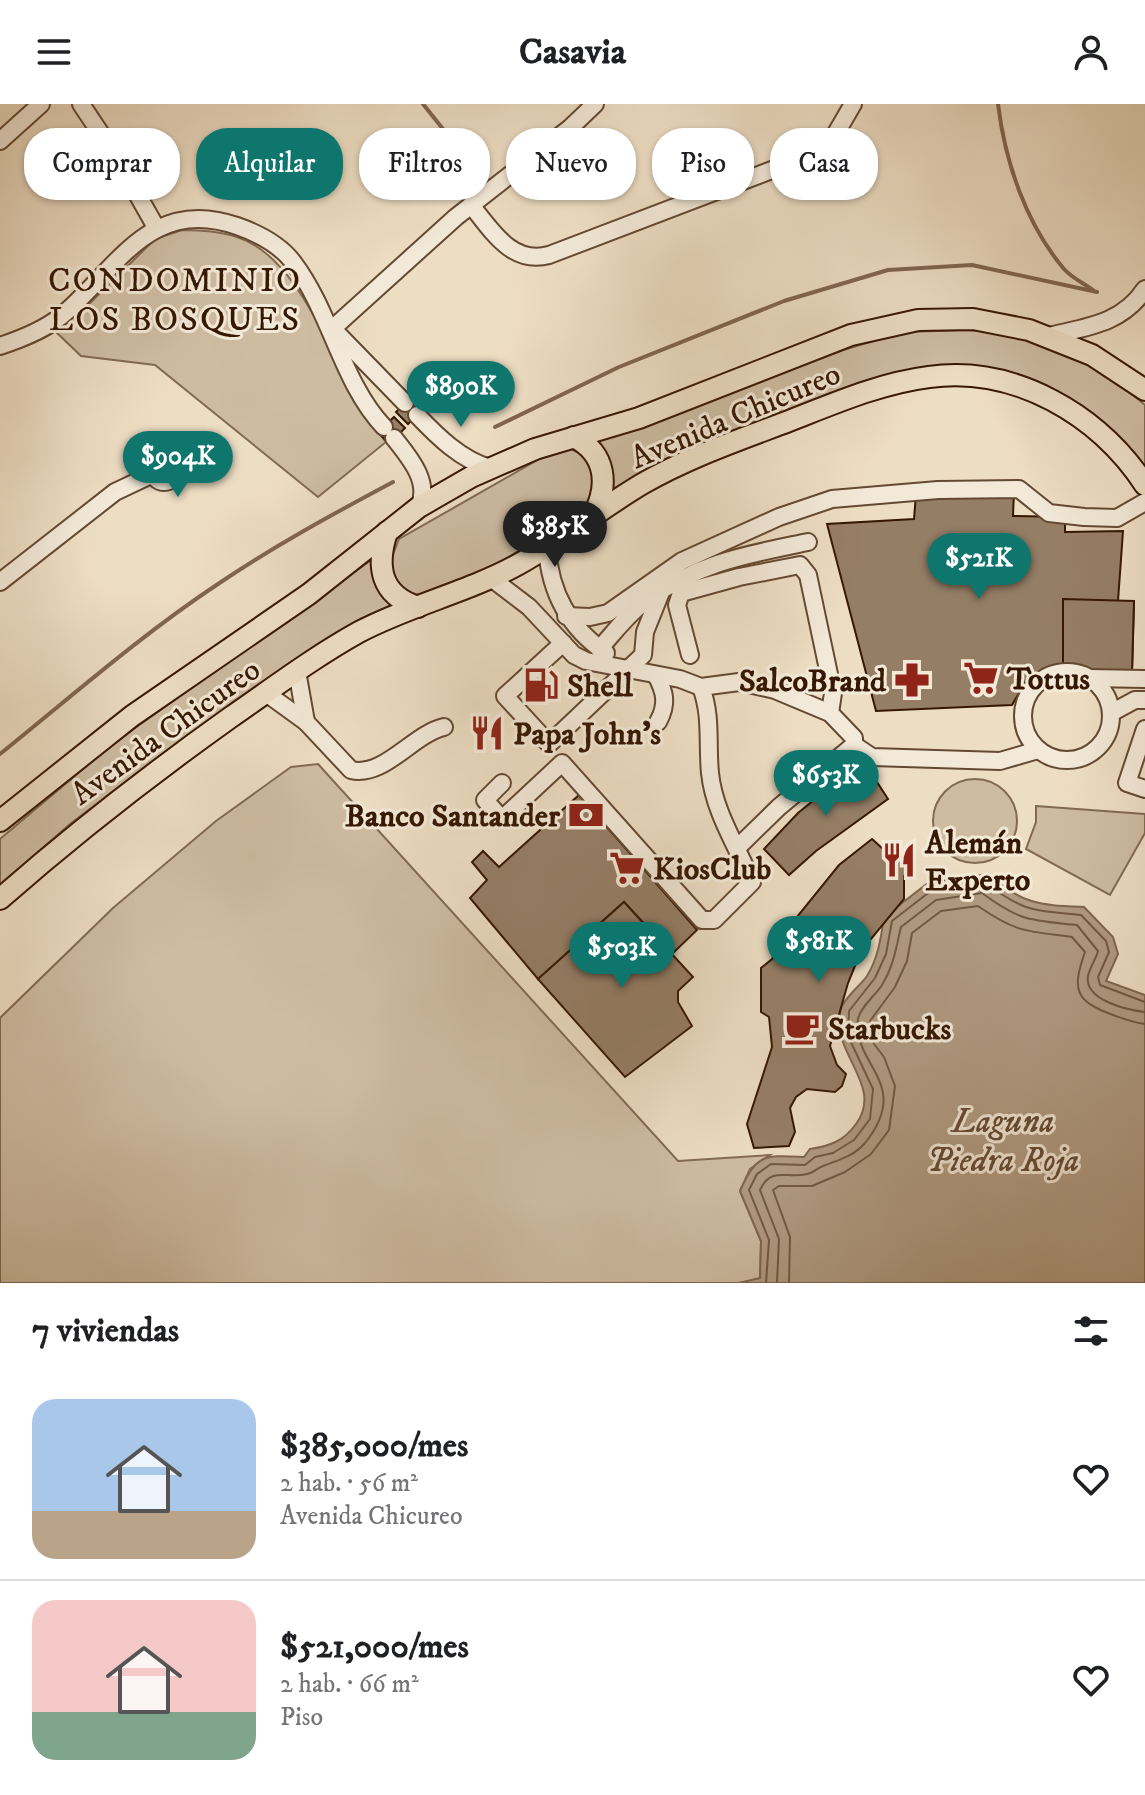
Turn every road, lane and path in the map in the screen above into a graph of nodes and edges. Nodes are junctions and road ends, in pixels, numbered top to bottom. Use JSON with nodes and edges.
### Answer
{"nodes":[{"id":1,"x":41,"y":104,"type":"edge"},
{"id":2,"x":81,"y":104,"type":"edge"},
{"id":3,"x":853,"y":104,"type":"edge"},
{"id":4,"x":588,"y":107,"type":"edge"},
{"id":5,"x":0,"y":141,"type":"edge"},
{"id":6,"x":471,"y":205,"type":"junction"},
{"id":7,"x":157,"y":229,"type":"junction"},
{"id":8,"x":1145,"y":289,"type":"edge"},
{"id":9,"x":332,"y":329,"type":"junction"},
{"id":10,"x":1049,"y":336,"type":"junction"},
{"id":11,"x":0,"y":346,"type":"edge"},
{"id":12,"x":1145,"y":390,"type":"edge"},
{"id":13,"x":417,"y":415,"type":"junction"},
{"id":14,"x":574,"y":437,"type":"junction"},
{"id":15,"x":393,"y":438,"type":"junction"},
{"id":16,"x":490,"y":468,"type":"junction"},
{"id":17,"x":153,"y":474,"type":"dead end"},
{"id":18,"x":1145,"y":485,"type":"edge"},
{"id":19,"x":1145,"y":502,"type":"edge"},
{"id":20,"x":419,"y":507,"type":"junction"},
{"id":21,"x":593,"y":516,"type":"junction"},
{"id":22,"x":387,"y":532,"type":"junction"},
{"id":23,"x":808,"y":542,"type":"dead end"},
{"id":24,"x":547,"y":548,"type":"junction"},
{"id":25,"x":734,"y":557,"type":"junction"},
{"id":26,"x":739,"y":577,"type":"junction"},
{"id":27,"x":491,"y":578,"type":"junction"},
{"id":28,"x":0,"y":582,"type":"edge"},
{"id":29,"x":661,"y":592,"type":"junction"},
{"id":30,"x":418,"y":607,"type":"junction"},
{"id":31,"x":566,"y":616,"type":"junction"},
{"id":32,"x":563,"y":643,"type":"junction"},
{"id":33,"x":599,"y":649,"type":"junction"},
{"id":34,"x":690,"y":655,"type":"dead end"},
{"id":35,"x":630,"y":670,"type":"junction"},
{"id":36,"x":297,"y":671,"type":"junction"},
{"id":37,"x":656,"y":675,"type":"junction"},
{"id":38,"x":1088,"y":678,"type":"junction"},
{"id":39,"x":1145,"y":679,"type":"edge"},
{"id":40,"x":701,"y":687,"type":"junction"},
{"id":41,"x":266,"y":693,"type":"junction"},
{"id":42,"x":1145,"y":700,"type":"edge"},
{"id":43,"x":830,"y":713,"type":"junction"},
{"id":44,"x":1111,"y":713,"type":"junction"},
{"id":45,"x":306,"y":722,"type":"junction"},
{"id":46,"x":658,"y":722,"type":"dead end"},
{"id":47,"x":444,"y":727,"type":"dead end"},
{"id":48,"x":1143,"y":739,"type":"edge"},
{"id":49,"x":854,"y":745,"type":"junction"},
{"id":50,"x":1038,"y":750,"type":"junction"},
{"id":51,"x":502,"y":783,"type":"dead end"},
{"id":52,"x":1145,"y":789,"type":"edge"},
{"id":53,"x":0,"y":821,"type":"edge"},
{"id":54,"x":737,"y":848,"type":"junction"},
{"id":55,"x":0,"y":899,"type":"edge"}],
"edges":[{"from":1,"to":5,"type":"street"},
{"from":2,"to":7,"type":"street"},
{"from":3,"to":6,"type":"street"},
{"from":4,"to":6,"type":"street"},
{"from":6,"to":9,"type":"street"},
{"from":7,"to":9,"type":"street"},
{"from":7,"to":11,"type":"street"},
{"from":8,"to":10,"type":"street"},
{"from":9,"to":13,"type":"street"},
{"from":9,"to":15,"type":"street"},
{"from":10,"to":12,"type":"main road","name":"Avenida Chicureo"},
{"from":10,"to":14,"type":"main road","name":"Avenida Chicureo"},
{"from":13,"to":15,"type":"street"},
{"from":13,"to":16,"type":"street"},
{"from":14,"to":16,"type":"main road","name":"Avenida Chicureo"},
{"from":14,"to":21,"type":"main road"},
{"from":15,"to":20,"type":"street"},
{"from":16,"to":20,"type":"main road","name":"Avenida Chicureo"},
{"from":17,"to":28,"type":"street"},
{"from":18,"to":21,"type":"main road","name":"Avenida Chicureo"},
{"from":19,"to":31,"type":"street"},
{"from":20,"to":22,"type":"main road","name":"Avenida Chicureo"},
{"from":21,"to":24,"type":"main road","name":"Avenida Chicureo"},
{"from":22,"to":30,"type":"main road"},
{"from":22,"to":53,"type":"main road","name":"Avenida Chicureo"},
{"from":23,"to":25,"type":"street"},
{"from":24,"to":27,"type":"main road","name":"Avenida Chicureo"},
{"from":24,"to":31,"type":"street"},
{"from":25,"to":26,"type":"street"},
{"from":25,"to":29,"type":"street"},
{"from":26,"to":34,"type":"street"},
{"from":26,"to":43,"type":"street"},
{"from":27,"to":30,"type":"main road","name":"Avenida Chicureo"},
{"from":27,"to":32,"type":"street"},
{"from":29,"to":33,"type":"street"},
{"from":29,"to":35,"type":"street"},
{"from":30,"to":36,"type":"main road","name":"Avenida Chicureo"},
{"from":31,"to":33,"type":"street"},
{"from":32,"to":35,"type":"street"},
{"from":32,"to":35,"type":"street"},
{"from":33,"to":35,"type":"street"},
{"from":35,"to":37,"type":"street"},
{"from":36,"to":41,"type":"main road","name":"Avenida Chicureo"},
{"from":36,"to":45,"type":"street"},
{"from":37,"to":40,"type":"street"},
{"from":37,"to":46,"type":"street"},
{"from":38,"to":39,"type":"street"},
{"from":38,"to":44,"type":"street"},
{"from":38,"to":50,"type":"street"},
{"from":40,"to":43,"type":"street"},
{"from":40,"to":54,"type":"street"},
{"from":41,"to":45,"type":"street"},
{"from":41,"to":55,"type":"main road","name":"Avenida Chicureo"},
{"from":42,"to":44,"type":"street"},
{"from":43,"to":49,"type":"street"},
{"from":44,"to":50,"type":"street"},
{"from":45,"to":47,"type":"street"},
{"from":48,"to":52,"type":"street"},
{"from":49,"to":50,"type":"street"},
{"from":49,"to":54,"type":"street"},
{"from":51,"to":54,"type":"street"}]}
